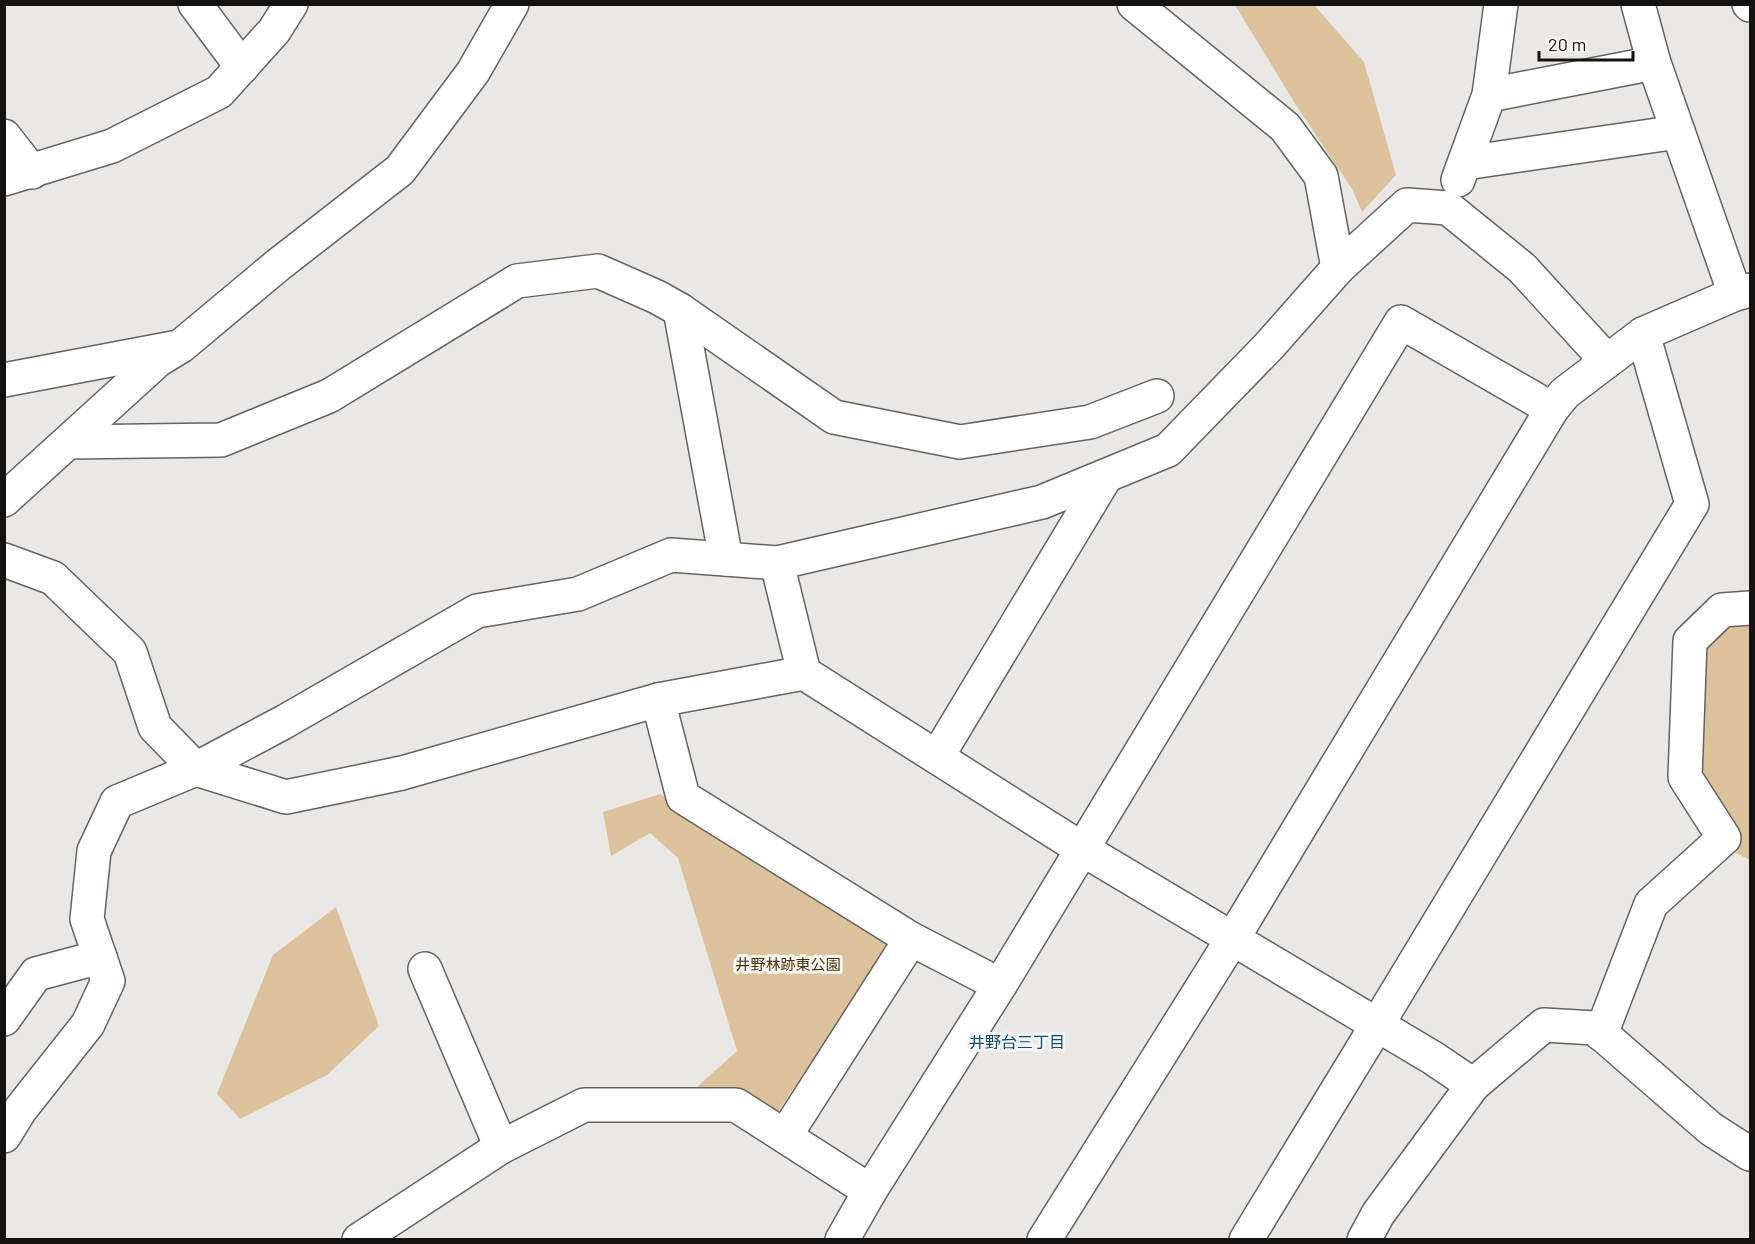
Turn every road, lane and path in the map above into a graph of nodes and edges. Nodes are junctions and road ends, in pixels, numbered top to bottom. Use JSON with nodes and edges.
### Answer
{"nodes":[{"id":1,"x":195,"y":4,"type":"edge"},
{"id":2,"x":291,"y":4,"type":"edge"},
{"id":3,"x":512,"y":4,"type":"edge"},
{"id":4,"x":1134,"y":4,"type":"edge"},
{"id":5,"x":1501,"y":4,"type":"edge"},
{"id":6,"x":1638,"y":4,"type":"edge"},
{"id":7,"x":1654,"y":63,"type":"junction"},
{"id":8,"x":242,"y":67,"type":"junction"},
{"id":9,"x":1489,"y":95,"type":"junction"},
{"id":10,"x":1678,"y":132,"type":"junction"},
{"id":11,"x":4,"y":136,"type":"edge"},
{"id":12,"x":1465,"y":163,"type":"junction"},
{"id":13,"x":18,"y":176,"type":"edge"},
{"id":14,"x":1448,"y":208,"type":"junction"},
{"id":15,"x":1338,"y":268,"type":"junction"},
{"id":16,"x":1743,"y":292,"type":"edge"},
{"id":17,"x":680,"y":310,"type":"junction"},
{"id":18,"x":1643,"y":334,"type":"junction"},
{"id":19,"x":181,"y":346,"type":"junction"},
{"id":20,"x":1606,"y":362,"type":"junction"},
{"id":21,"x":4,"y":380,"type":"edge"},
{"id":22,"x":1157,"y":396,"type":"dead end"},
{"id":23,"x":1552,"y":409,"type":"junction"},
{"id":24,"x":69,"y":442,"type":"junction"},
{"id":25,"x":1106,"y":476,"type":"junction"},
{"id":26,"x":4,"y":500,"type":"edge"},
{"id":27,"x":726,"y":559,"type":"junction"},
{"id":28,"x":4,"y":560,"type":"edge"},
{"id":29,"x":777,"y":563,"type":"junction"},
{"id":30,"x":1750,"y":608,"type":"edge"},
{"id":31,"x":804,"y":673,"type":"junction"},
{"id":32,"x":658,"y":700,"type":"junction"},
{"id":33,"x":937,"y":757,"type":"junction"},
{"id":34,"x":196,"y":768,"type":"junction"},
{"id":35,"x":1082,"y":849,"type":"junction"},
{"id":36,"x":1233,"y":938,"type":"junction"},
{"id":37,"x":911,"y":939,"type":"junction"},
{"id":38,"x":100,"y":957,"type":"junction"},
{"id":39,"x":425,"y":969,"type":"dead end"},
{"id":40,"x":1000,"y":985,"type":"junction"},
{"id":41,"x":4,"y":1019,"type":"edge"},
{"id":42,"x":1377,"y":1025,"type":"junction"},
{"id":43,"x":1601,"y":1034,"type":"junction"},
{"id":44,"x":1473,"y":1085,"type":"junction"},
{"id":45,"x":4,"y":1136,"type":"edge"},
{"id":46,"x":785,"y":1136,"type":"junction"},
{"id":47,"x":501,"y":1147,"type":"junction"},
{"id":48,"x":1750,"y":1154,"type":"edge"},
{"id":49,"x":870,"y":1191,"type":"junction"},
{"id":50,"x":359,"y":1239,"type":"edge"},
{"id":51,"x":842,"y":1239,"type":"edge"},
{"id":52,"x":1044,"y":1239,"type":"edge"},
{"id":53,"x":1246,"y":1239,"type":"edge"},
{"id":54,"x":1364,"y":1239,"type":"edge"}],
"edges":[{"from":1,"to":8,"type":"street"},
{"from":2,"to":8,"type":"street"},
{"from":3,"to":19,"type":"street"},
{"from":4,"to":15,"type":"street"},
{"from":5,"to":9,"type":"street"},
{"from":6,"to":7,"type":"street"},
{"from":7,"to":9,"type":"street"},
{"from":7,"to":10,"type":"street"},
{"from":8,"to":13,"type":"street"},
{"from":9,"to":12,"type":"street"},
{"from":10,"to":12,"type":"street"},
{"from":10,"to":16,"type":"street"},
{"from":11,"to":13,"type":"street"},
{"from":12,"to":14,"type":"street"},
{"from":14,"to":15,"type":"street"},
{"from":14,"to":20,"type":"street"},
{"from":15,"to":25,"type":"street"},
{"from":16,"to":18,"type":"street"},
{"from":17,"to":22,"type":"street"},
{"from":17,"to":24,"type":"street"},
{"from":17,"to":27,"type":"street"},
{"from":18,"to":20,"type":"street"},
{"from":18,"to":42,"type":"street"},
{"from":19,"to":21,"type":"street"},
{"from":19,"to":24,"type":"street"},
{"from":20,"to":23,"type":"street"},
{"from":23,"to":35,"type":"street"},
{"from":23,"to":36,"type":"street"},
{"from":24,"to":26,"type":"street"},
{"from":25,"to":29,"type":"street"},
{"from":25,"to":33,"type":"street"},
{"from":27,"to":29,"type":"street"},
{"from":27,"to":34,"type":"street"},
{"from":28,"to":34,"type":"street"},
{"from":29,"to":31,"type":"street"},
{"from":30,"to":43,"type":"street"},
{"from":31,"to":32,"type":"street"},
{"from":31,"to":33,"type":"street"},
{"from":32,"to":34,"type":"street"},
{"from":32,"to":37,"type":"street"},
{"from":33,"to":35,"type":"street"},
{"from":34,"to":38,"type":"street"},
{"from":35,"to":36,"type":"street"},
{"from":35,"to":40,"type":"street"},
{"from":36,"to":42,"type":"street"},
{"from":36,"to":52,"type":"street"},
{"from":37,"to":40,"type":"street"},
{"from":37,"to":46,"type":"street"},
{"from":38,"to":41,"type":"street"},
{"from":38,"to":45,"type":"street"},
{"from":39,"to":47,"type":"street"},
{"from":40,"to":49,"type":"street"},
{"from":42,"to":44,"type":"street"},
{"from":42,"to":53,"type":"street"},
{"from":43,"to":44,"type":"street"},
{"from":43,"to":48,"type":"street"},
{"from":44,"to":54,"type":"street"},
{"from":46,"to":47,"type":"street"},
{"from":46,"to":49,"type":"street"},
{"from":47,"to":50,"type":"street"},
{"from":49,"to":51,"type":"street"}]}
